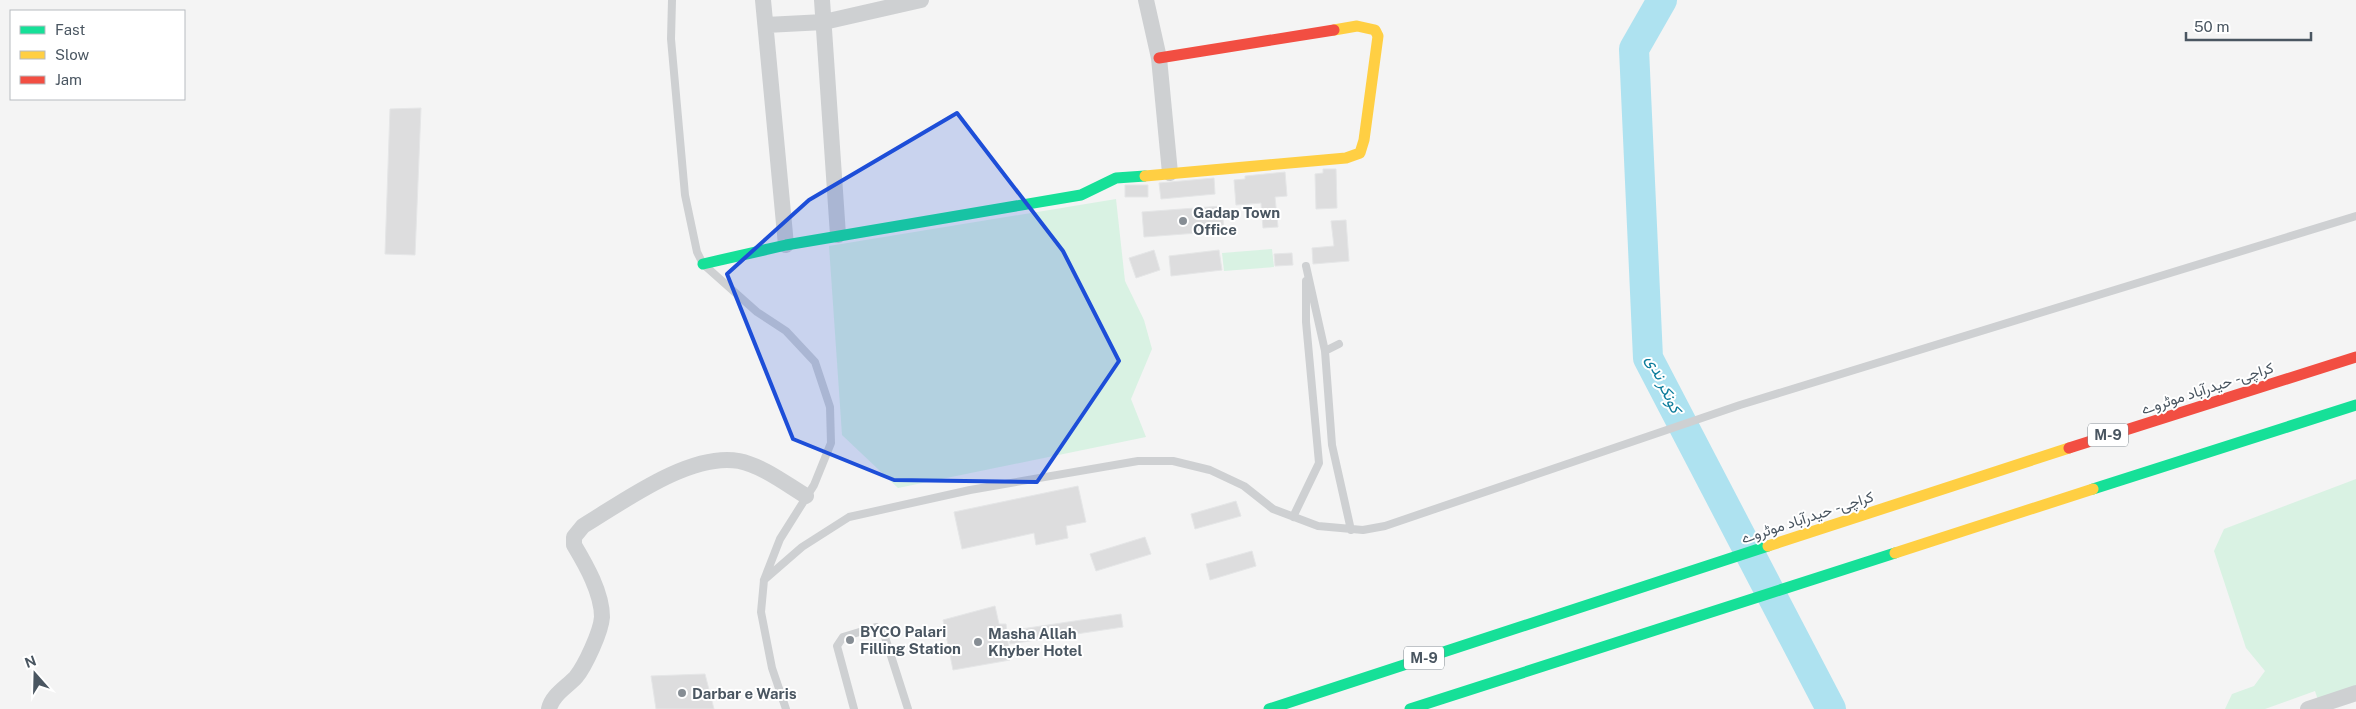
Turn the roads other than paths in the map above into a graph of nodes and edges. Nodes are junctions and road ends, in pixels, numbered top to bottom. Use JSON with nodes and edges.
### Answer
{"nodes":[{"id":1,"x":672,"y":0,"type":"edge"},
{"id":2,"x":763,"y":0,"type":"edge"},
{"id":3,"x":822,"y":0,"type":"edge"},
{"id":4,"x":921,"y":0,"type":"edge"},
{"id":5,"x":1146,"y":0,"type":"edge"},
{"id":6,"x":824,"y":22,"type":"junction"},
{"id":7,"x":766,"y":25,"type":"junction"},
{"id":8,"x":1158,"y":58,"type":"junction"},
{"id":9,"x":1170,"y":173,"type":"junction"},
{"id":10,"x":2356,"y":216,"type":"edge"},
{"id":11,"x":838,"y":235,"type":"junction"},
{"id":12,"x":786,"y":245,"type":"junction"},
{"id":13,"x":703,"y":264,"type":"junction"},
{"id":14,"x":1339,"y":344,"type":"dead end"},
{"id":15,"x":1325,"y":351,"type":"junction"},
{"id":16,"x":2356,"y":357,"type":"edge"},
{"id":17,"x":2356,"y":405,"type":"edge"},
{"id":18,"x":806,"y":496,"type":"junction"},
{"id":19,"x":1293,"y":518,"type":"junction"},
{"id":20,"x":1351,"y":530,"type":"junction"},
{"id":21,"x":764,"y":580,"type":"junction"},
{"id":22,"x":2356,"y":693,"type":"edge"},
{"id":23,"x":549,"y":709,"type":"edge"},
{"id":24,"x":786,"y":709,"type":"edge"},
{"id":25,"x":854,"y":709,"type":"edge"},
{"id":26,"x":908,"y":709,"type":"edge"},
{"id":27,"x":1269,"y":709,"type":"edge"},
{"id":28,"x":1410,"y":709,"type":"edge"},
{"id":29,"x":2308,"y":709,"type":"edge"}],
"edges":[{"from":1,"to":13,"type":"lane"},
{"from":2,"to":7,"type":"street"},
{"from":3,"to":6,"type":"street"},
{"from":4,"to":6,"type":"street"},
{"from":5,"to":8,"type":"street"},
{"from":6,"to":7,"type":"street"},
{"from":6,"to":11,"type":"street"},
{"from":7,"to":12,"type":"street"},
{"from":8,"to":9,"type":"street"},
{"from":8,"to":9,"type":"main road"},
{"from":9,"to":11,"type":"main road"},
{"from":10,"to":20,"type":"lane"},
{"from":11,"to":12,"type":"main road"},
{"from":12,"to":13,"type":"main road"},
{"from":13,"to":18,"type":"lane"},
{"from":14,"to":15,"type":"lane"},
{"from":15,"to":19,"type":"lane"},
{"from":15,"to":20,"type":"lane"},
{"from":16,"to":27,"type":"main road","name":"کراچی - حیدرآباد موٹروے","number":"M-9"},
{"from":17,"to":28,"type":"main road"},
{"from":18,"to":21,"type":"lane"},
{"from":18,"to":23,"type":"street"},
{"from":19,"to":20,"type":"lane"},
{"from":19,"to":21,"type":"lane"},
{"from":21,"to":24,"type":"lane"},
{"from":22,"to":29,"type":"street"},
{"from":25,"to":26,"type":"lane"}]}
